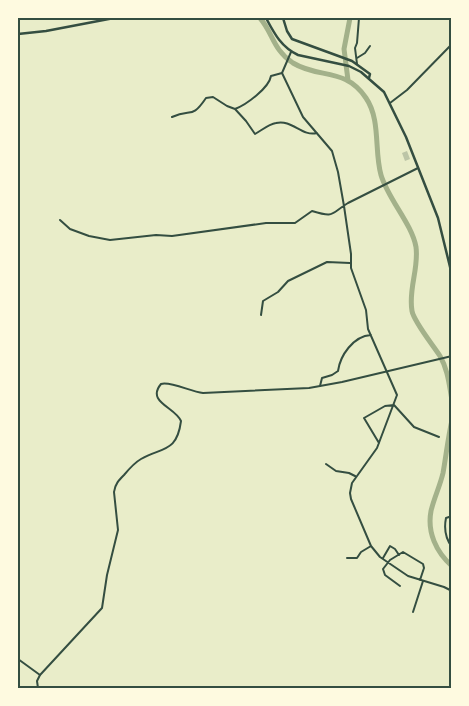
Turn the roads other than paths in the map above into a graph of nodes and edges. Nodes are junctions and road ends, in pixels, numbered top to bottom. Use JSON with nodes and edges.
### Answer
{"nodes":[{"id":1,"x":114,"y":18,"type":"edge"},
{"id":2,"x":266,"y":18,"type":"edge"},
{"id":3,"x":283,"y":18,"type":"edge"},
{"id":4,"x":359,"y":18,"type":"edge"},
{"id":5,"x":18,"y":34,"type":"edge"},
{"id":6,"x":452,"y":44,"type":"edge"},
{"id":7,"x":370,"y":46,"type":"dead end"},
{"id":8,"x":290,"y":54,"type":"junction"},
{"id":9,"x":357,"y":58,"type":"junction"},
{"id":10,"x":357,"y":64,"type":"junction"},
{"id":11,"x":282,"y":73,"type":"junction"},
{"id":12,"x":369,"y":78,"type":"junction"},
{"id":13,"x":390,"y":103,"type":"junction"},
{"id":14,"x":235,"y":109,"type":"junction"},
{"id":15,"x":172,"y":117,"type":"dead end"},
{"id":16,"x":317,"y":133,"type":"junction"},
{"id":17,"x":418,"y":168,"type":"junction"},
{"id":18,"x":344,"y":206,"type":"junction"},
{"id":19,"x":60,"y":220,"type":"dead end"},
{"id":20,"x":350,"y":263,"type":"junction"},
{"id":21,"x":452,"y":275,"type":"edge"},
{"id":22,"x":261,"y":315,"type":"dead end"},
{"id":23,"x":371,"y":335,"type":"junction"},
{"id":24,"x":452,"y":356,"type":"edge"},
{"id":25,"x":387,"y":371,"type":"junction"},
{"id":26,"x":320,"y":386,"type":"junction"},
{"id":27,"x":394,"y":405,"type":"junction"},
{"id":28,"x":439,"y":437,"type":"dead end"},
{"id":29,"x":379,"y":443,"type":"junction"},
{"id":30,"x":326,"y":464,"type":"dead end"},
{"id":31,"x":356,"y":476,"type":"junction"},
{"id":32,"x":452,"y":516,"type":"edge"},
{"id":33,"x":371,"y":546,"type":"junction"},
{"id":34,"x":452,"y":547,"type":"edge"},
{"id":35,"x":399,"y":555,"type":"junction"},
{"id":36,"x":347,"y":558,"type":"dead end"},
{"id":37,"x":382,"y":559,"type":"junction"},
{"id":38,"x":388,"y":563,"type":"junction"},
{"id":39,"x":421,"y":581,"type":"junction"},
{"id":40,"x":400,"y":586,"type":"dead end"},
{"id":41,"x":452,"y":592,"type":"edge"},
{"id":42,"x":413,"y":612,"type":"dead end"},
{"id":43,"x":18,"y":659,"type":"edge"},
{"id":44,"x":40,"y":675,"type":"junction"},
{"id":45,"x":38,"y":688,"type":"edge"}],
"edges":[{"from":1,"to":5,"type":"main road"},
{"from":2,"to":8,"type":"main road"},
{"from":3,"to":10,"type":"main road"},
{"from":4,"to":9,"type":"street"},
{"from":6,"to":13,"type":"street"},
{"from":7,"to":9,"type":"street"},
{"from":8,"to":11,"type":"street"},
{"from":8,"to":12,"type":"main road"},
{"from":9,"to":10,"type":"street"},
{"from":10,"to":12,"type":"main road"},
{"from":11,"to":14,"type":"street"},
{"from":11,"to":16,"type":"street"},
{"from":12,"to":13,"type":"main road"},
{"from":13,"to":17,"type":"main road"},
{"from":14,"to":15,"type":"street"},
{"from":14,"to":16,"type":"street"},
{"from":16,"to":18,"type":"street"},
{"from":17,"to":18,"type":"street"},
{"from":17,"to":21,"type":"main road"},
{"from":18,"to":19,"type":"street"},
{"from":18,"to":20,"type":"street"},
{"from":20,"to":22,"type":"street"},
{"from":20,"to":23,"type":"street"},
{"from":23,"to":25,"type":"street"},
{"from":23,"to":26,"type":"street"},
{"from":24,"to":25,"type":"street"},
{"from":25,"to":26,"type":"street"},
{"from":25,"to":27,"type":"street"},
{"from":26,"to":44,"type":"street"},
{"from":27,"to":28,"type":"street"},
{"from":27,"to":29,"type":"street"},
{"from":27,"to":29,"type":"street"},
{"from":29,"to":31,"type":"street"},
{"from":30,"to":31,"type":"street"},
{"from":31,"to":33,"type":"street"},
{"from":32,"to":34,"type":"street"},
{"from":33,"to":36,"type":"street"},
{"from":33,"to":37,"type":"street"},
{"from":35,"to":37,"type":"street"},
{"from":35,"to":38,"type":"street"},
{"from":35,"to":39,"type":"street"},
{"from":37,"to":38,"type":"street"},
{"from":38,"to":39,"type":"street"},
{"from":38,"to":40,"type":"street"},
{"from":39,"to":41,"type":"street"},
{"from":39,"to":42,"type":"street"},
{"from":43,"to":44,"type":"street"},
{"from":44,"to":45,"type":"street"}]}
